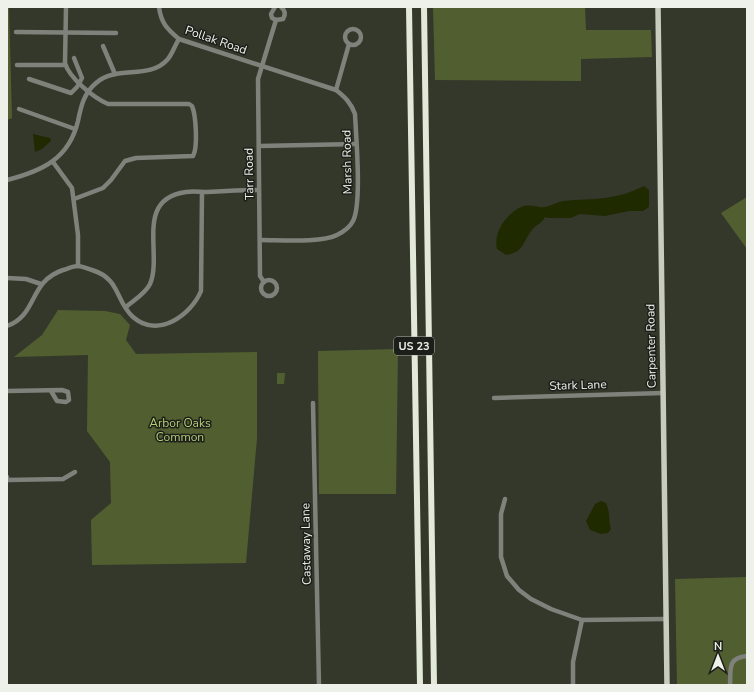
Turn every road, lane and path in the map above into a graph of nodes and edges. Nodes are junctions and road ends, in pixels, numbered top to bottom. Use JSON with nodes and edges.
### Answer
{"nodes":[{"id":1,"x":66,"y":7,"type":"edge"},
{"id":2,"x":159,"y":7,"type":"edge"},
{"id":3,"x":275,"y":7,"type":"edge"},
{"id":4,"x":281,"y":7,"type":"edge"},
{"id":5,"x":409,"y":7,"type":"edge"},
{"id":6,"x":424,"y":7,"type":"edge"},
{"id":7,"x":658,"y":7,"type":"edge"},
{"id":8,"x":276,"y":20,"type":"junction"},
{"id":9,"x":16,"y":32,"type":"dead end"},
{"id":10,"x":65,"y":32,"type":"junction"},
{"id":11,"x":116,"y":33,"type":"dead end"},
{"id":12,"x":179,"y":39,"type":"junction"},
{"id":13,"x":349,"y":44,"type":"dead end"},
{"id":14,"x":103,"y":46,"type":"dead end"},
{"id":15,"x":74,"y":58,"type":"dead end"},
{"id":16,"x":16,"y":65,"type":"dead end"},
{"id":17,"x":65,"y":65,"type":"junction"},
{"id":18,"x":261,"y":66,"type":"junction"},
{"id":19,"x":115,"y":74,"type":"junction"},
{"id":20,"x":29,"y":79,"type":"dead end"},
{"id":21,"x":80,"y":82,"type":"junction"},
{"id":22,"x":336,"y":90,"type":"junction"},
{"id":23,"x":89,"y":91,"type":"junction"},
{"id":24,"x":19,"y":109,"type":"dead end"},
{"id":25,"x":75,"y":129,"type":"junction"},
{"id":26,"x":356,"y":144,"type":"junction"},
{"id":27,"x":259,"y":146,"type":"junction"},
{"id":28,"x":53,"y":162,"type":"junction"},
{"id":29,"x":7,"y":180,"type":"edge"},
{"id":30,"x":259,"y":190,"type":"junction"},
{"id":31,"x":202,"y":192,"type":"junction"},
{"id":32,"x":74,"y":199,"type":"junction"},
{"id":33,"x":261,"y":240,"type":"junction"},
{"id":34,"x":78,"y":266,"type":"junction"},
{"id":35,"x":7,"y":278,"type":"edge"},
{"id":36,"x":264,"y":282,"type":"dead end"},
{"id":37,"x":41,"y":284,"type":"junction"},
{"id":38,"x":126,"y":307,"type":"junction"},
{"id":39,"x":7,"y":326,"type":"edge"},
{"id":40,"x":7,"y":391,"type":"edge"},
{"id":41,"x":51,"y":391,"type":"dead end"},
{"id":42,"x":663,"y":393,"type":"junction"},
{"id":43,"x":494,"y":398,"type":"dead end"},
{"id":44,"x":313,"y":404,"type":"dead end"},
{"id":45,"x":74,"y":472,"type":"dead end"},
{"id":46,"x":7,"y":478,"type":"edge"},
{"id":47,"x":505,"y":499,"type":"dead end"},
{"id":48,"x":666,"y":619,"type":"junction"},
{"id":49,"x":582,"y":620,"type":"junction"},
{"id":50,"x":747,"y":656,"type":"edge"},
{"id":51,"x":318,"y":685,"type":"edge"},
{"id":52,"x":420,"y":685,"type":"edge"},
{"id":53,"x":434,"y":685,"type":"edge"},
{"id":54,"x":573,"y":685,"type":"edge"},
{"id":55,"x":667,"y":685,"type":"edge"},
{"id":56,"x":730,"y":685,"type":"edge"}],
"edges":[{"from":1,"to":10,"type":"street"},
{"from":2,"to":12,"type":"street","name":"Pollak Road"},
{"from":3,"to":8,"type":"street"},
{"from":4,"to":8,"type":"street","name":"Tarr Road"},
{"from":5,"to":52,"type":"highway","number":"US 23"},
{"from":6,"to":53,"type":"highway","number":"US 23"},
{"from":7,"to":42,"type":"main road","name":"Carpenter Road"},
{"from":8,"to":18,"type":"street","name":"Tarr Road"},
{"from":9,"to":10,"type":"street"},
{"from":10,"to":11,"type":"street"},
{"from":10,"to":17,"type":"street"},
{"from":12,"to":18,"type":"street","name":"Pollak Road"},
{"from":12,"to":19,"type":"street"},
{"from":13,"to":22,"type":"street"},
{"from":14,"to":19,"type":"street"},
{"from":15,"to":21,"type":"street"},
{"from":16,"to":17,"type":"street"},
{"from":17,"to":21,"type":"street"},
{"from":18,"to":22,"type":"street","name":"Marsh Road"},
{"from":18,"to":27,"type":"street","name":"Tarr Road"},
{"from":19,"to":23,"type":"street"},
{"from":20,"to":21,"type":"street"},
{"from":21,"to":23,"type":"street"},
{"from":22,"to":26,"type":"street","name":"Marsh Road"},
{"from":23,"to":25,"type":"street"},
{"from":23,"to":32,"type":"street"},
{"from":24,"to":25,"type":"street"},
{"from":25,"to":28,"type":"street"},
{"from":26,"to":27,"type":"street"},
{"from":26,"to":33,"type":"street","name":"Marsh Road"},
{"from":27,"to":30,"type":"street","name":"Tarr Road"},
{"from":28,"to":29,"type":"street"},
{"from":28,"to":32,"type":"street"},
{"from":30,"to":31,"type":"street"},
{"from":30,"to":33,"type":"street","name":"Tarr Road"},
{"from":31,"to":38,"type":"street"},
{"from":31,"to":38,"type":"street"},
{"from":32,"to":34,"type":"street"},
{"from":33,"to":36,"type":"street","name":"Tarr Road"},
{"from":34,"to":37,"type":"street"},
{"from":34,"to":38,"type":"street"},
{"from":35,"to":37,"type":"street"},
{"from":37,"to":39,"type":"street"},
{"from":40,"to":41,"type":"street"},
{"from":42,"to":43,"type":"street","name":"Stark Lane"},
{"from":42,"to":48,"type":"main road","name":"Carpenter Road"},
{"from":44,"to":51,"type":"street","name":"Castaway Lane"},
{"from":45,"to":46,"type":"street"},
{"from":47,"to":49,"type":"street"},
{"from":48,"to":49,"type":"street"},
{"from":48,"to":55,"type":"main road","name":"Carpenter Road"},
{"from":49,"to":54,"type":"street"},
{"from":50,"to":56,"type":"street"}]}
